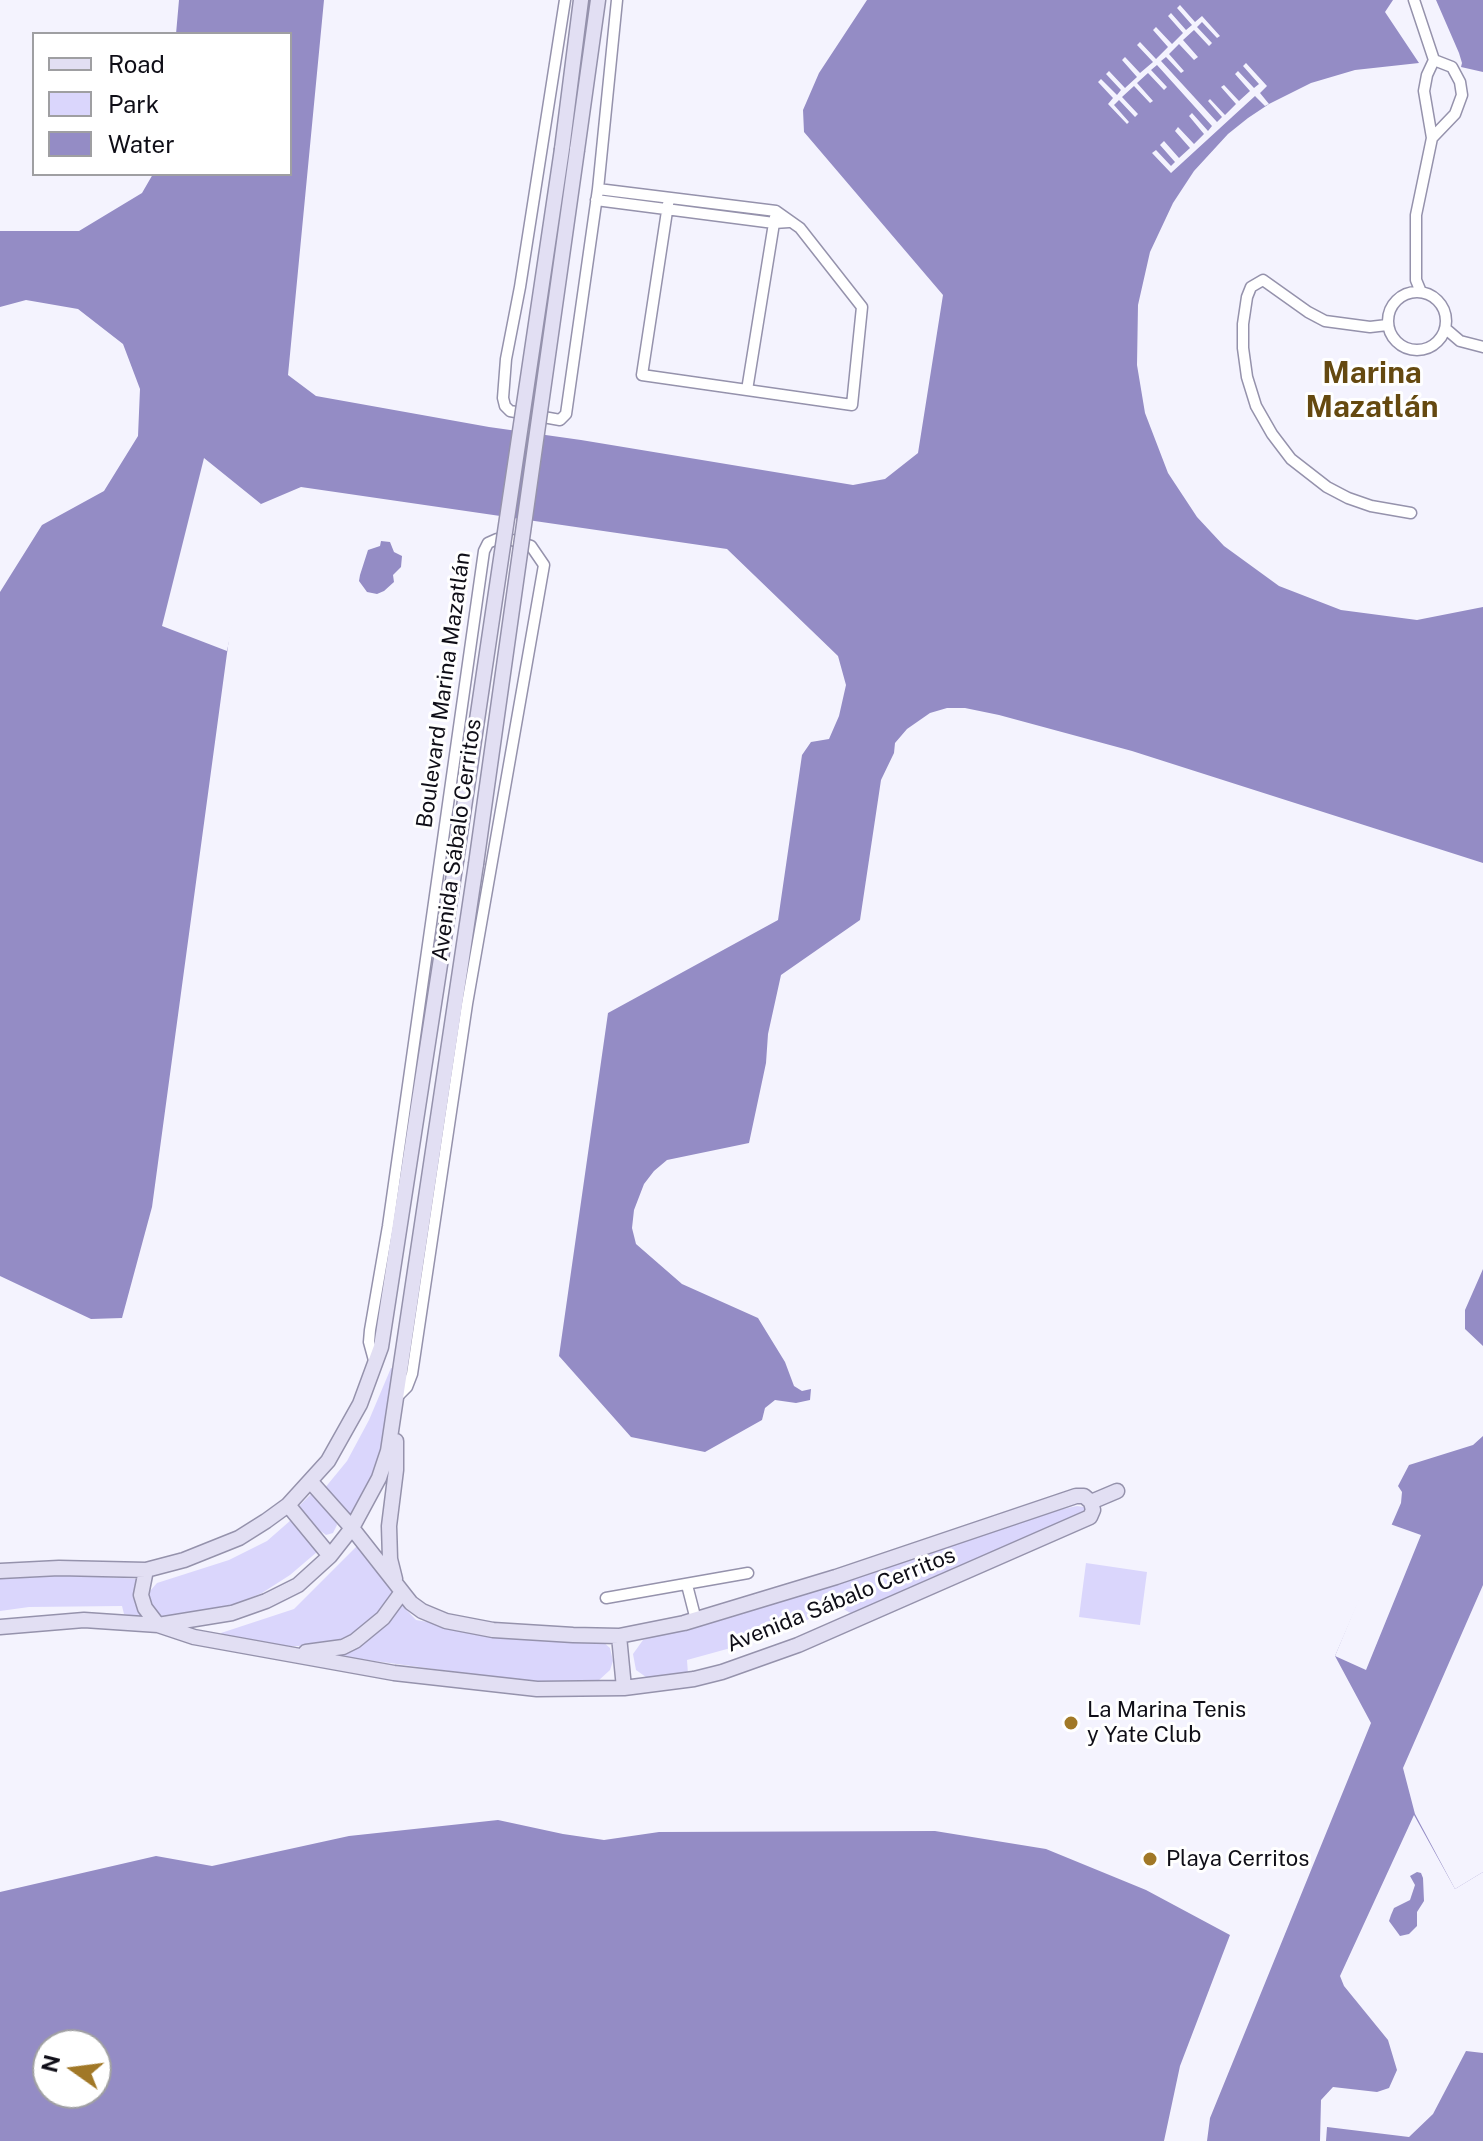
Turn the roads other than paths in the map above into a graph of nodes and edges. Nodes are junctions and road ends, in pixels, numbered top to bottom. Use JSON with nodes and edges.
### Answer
{"nodes":[{"id":1,"x":565,"y":0,"type":"edge"},
{"id":2,"x":581,"y":0,"type":"edge"},
{"id":3,"x":598,"y":0,"type":"edge"},
{"id":4,"x":617,"y":0,"type":"edge"},
{"id":5,"x":1414,"y":0,"type":"edge"},
{"id":6,"x":1434,"y":60,"type":"junction"},
{"id":7,"x":1432,"y":138,"type":"junction"},
{"id":8,"x":569,"y":149,"type":"junction"},
{"id":9,"x":597,"y":195,"type":"junction"},
{"id":10,"x":668,"y":204,"type":"junction"},
{"id":11,"x":776,"y":211,"type":"junction"},
{"id":12,"x":789,"y":222,"type":"junction"},
{"id":13,"x":774,"y":223,"type":"junction"},
{"id":14,"x":1421,"y":292,"type":"junction"},
{"id":15,"x":1387,"y":325,"type":"junction"},
{"id":16,"x":1446,"y":329,"type":"junction"},
{"id":17,"x":1483,"y":347,"type":"edge"},
{"id":18,"x":747,"y":390,"type":"junction"},
{"id":19,"x":1411,"y":513,"type":"dead end"},
{"id":20,"x":424,"y":1023,"type":"junction"},
{"id":21,"x":459,"y":1025,"type":"junction"},
{"id":22,"x":393,"y":1423,"type":"junction"},
{"id":23,"x":311,"y":1482,"type":"junction"},
{"id":24,"x":1117,"y":1491,"type":"dead end"},
{"id":25,"x":1091,"y":1502,"type":"junction"},
{"id":26,"x":288,"y":1505,"type":"junction"},
{"id":27,"x":352,"y":1528,"type":"junction"},
{"id":28,"x":330,"y":1556,"type":"junction"},
{"id":29,"x":146,"y":1570,"type":"junction"},
{"id":30,"x":0,"y":1571,"type":"edge"},
{"id":31,"x":748,"y":1573,"type":"dead end"},
{"id":32,"x":687,"y":1585,"type":"junction"},
{"id":33,"x":399,"y":1588,"type":"junction"},
{"id":34,"x":606,"y":1598,"type":"dead end"},
{"id":35,"x":696,"y":1620,"type":"junction"},
{"id":36,"x":158,"y":1625,"type":"junction"},
{"id":37,"x":0,"y":1627,"type":"edge"},
{"id":38,"x":619,"y":1636,"type":"junction"},
{"id":39,"x":270,"y":1651,"type":"junction"},
{"id":40,"x":624,"y":1688,"type":"junction"}],
"edges":[{"from":1,"to":9,"type":"street"},
{"from":2,"to":8,"type":"main road"},
{"from":3,"to":8,"type":"main road"},
{"from":4,"to":9,"type":"street"},
{"from":5,"to":6,"type":"street"},
{"from":6,"to":7,"type":"street"},
{"from":6,"to":7,"type":"street"},
{"from":7,"to":14,"type":"street"},
{"from":8,"to":20,"type":"main road","name":"Avenida Sábalo Cerritos","bridge":true},
{"from":8,"to":21,"type":"main road","name":"Avenida Sábalo Cerritos","bridge":true},
{"from":9,"to":10,"type":"street"},
{"from":10,"to":11,"type":"street"},
{"from":10,"to":13,"type":"street"},
{"from":10,"to":18,"type":"street"},
{"from":11,"to":12,"type":"street"},
{"from":11,"to":13,"type":"street"},
{"from":12,"to":13,"type":"street"},
{"from":12,"to":18,"type":"street"},
{"from":13,"to":18,"type":"street"},
{"from":14,"to":15,"type":"street"},
{"from":14,"to":16,"type":"street"},
{"from":15,"to":16,"type":"street"},
{"from":15,"to":19,"type":"street"},
{"from":16,"to":17,"type":"street"},
{"from":20,"to":21,"type":"street","name":"Boulevard Marina Mazatlán"},
{"from":20,"to":23,"type":"main road","name":"Avenida Sábalo Cerritos"},
{"from":21,"to":22,"type":"main road","name":"Avenida Sábalo Cerritos"},
{"from":22,"to":27,"type":"main road","name":"Avenida Sábalo Cerritos"},
{"from":22,"to":33,"type":"main road"},
{"from":23,"to":26,"type":"main road","name":"Avenida Sábalo Cerritos"},
{"from":23,"to":27,"type":"main road","name":"Avenida Sábalo Cerritos"},
{"from":24,"to":25,"type":"main road","name":"Avenida Sábalo Cerritos"},
{"from":25,"to":35,"type":"main road","name":"Avenida Sábalo Cerritos"},
{"from":25,"to":40,"type":"main road","name":"Avenida Sábalo Cerritos"},
{"from":26,"to":28,"type":"main road"},
{"from":26,"to":29,"type":"main road","name":"Avenida Sábalo Cerritos"},
{"from":27,"to":28,"type":"main road","name":"Avenida Sábalo Cerritos"},
{"from":27,"to":33,"type":"main road","name":"Avenida Sábalo Cerritos"},
{"from":28,"to":36,"type":"main road","name":"Avenida Sábalo Cerritos"},
{"from":29,"to":30,"type":"main road","name":"Avenida Sábalo Cerritos"},
{"from":29,"to":36,"type":"main road"},
{"from":31,"to":32,"type":"street"},
{"from":32,"to":34,"type":"street"},
{"from":32,"to":35,"type":"street"},
{"from":33,"to":38,"type":"main road","name":"Avenida Sábalo Cerritos"},
{"from":33,"to":39,"type":"main road"},
{"from":35,"to":38,"type":"main road","name":"Avenida Sábalo Cerritos"},
{"from":36,"to":37,"type":"main road","name":"Avenida Sábalo Cerritos"},
{"from":36,"to":39,"type":"main road","name":"Avenida Sábalo Cerritos"},
{"from":38,"to":40,"type":"main road"},
{"from":39,"to":40,"type":"main road","name":"Avenida Sábalo Cerritos"}]}
